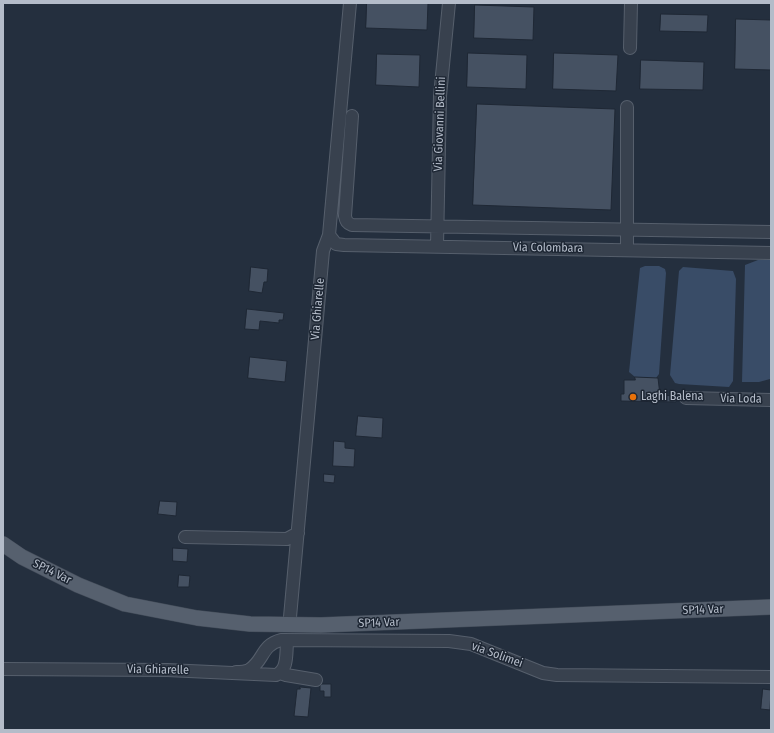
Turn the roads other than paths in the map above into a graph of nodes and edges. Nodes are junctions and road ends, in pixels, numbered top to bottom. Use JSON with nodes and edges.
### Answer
{"nodes":[{"id":1,"x":350,"y":3,"type":"edge"},
{"id":2,"x":449,"y":3,"type":"edge"},
{"id":3,"x":631,"y":3,"type":"edge"},
{"id":4,"x":630,"y":48,"type":"dead end"},
{"id":5,"x":627,"y":107,"type":"dead end"},
{"id":6,"x":352,"y":116,"type":"dead end"},
{"id":7,"x":334,"y":179,"type":"junction"},
{"id":8,"x":347,"y":180,"type":"junction"},
{"id":9,"x":437,"y":226,"type":"junction"},
{"id":10,"x":537,"y":228,"type":"junction"},
{"id":11,"x":627,"y":229,"type":"junction"},
{"id":12,"x":722,"y":231,"type":"junction"},
{"id":13,"x":771,"y":232,"type":"edge"},
{"id":14,"x":329,"y":235,"type":"junction"},
{"id":15,"x":437,"y":246,"type":"junction"},
{"id":16,"x":537,"y":248,"type":"junction"},
{"id":17,"x":627,"y":250,"type":"junction"},
{"id":18,"x":722,"y":252,"type":"junction"},
{"id":19,"x":771,"y":253,"type":"edge"},
{"id":20,"x":686,"y":398,"type":"dead end"},
{"id":21,"x":771,"y":400,"type":"edge"},
{"id":22,"x":298,"y":533,"type":"junction"},
{"id":23,"x":186,"y":537,"type":"dead end"},
{"id":24,"x":3,"y":544,"type":"edge"},
{"id":25,"x":771,"y":607,"type":"edge"},
{"id":26,"x":290,"y":617,"type":"dead end"},
{"id":27,"x":287,"y":643,"type":"dead end"},
{"id":28,"x":3,"y":669,"type":"edge"},
{"id":29,"x":236,"y":672,"type":"junction"},
{"id":30,"x":280,"y":673,"type":"junction"},
{"id":31,"x":771,"y":677,"type":"edge"},
{"id":32,"x":316,"y":680,"type":"dead end"}],
"edges":[{"from":1,"to":7,"type":"street","name":"Via Ghiarelle"},
{"from":2,"to":9,"type":"street","name":"Via Giovanni Bellini"},
{"from":3,"to":4,"type":"street"},
{"from":5,"to":11,"type":"street"},
{"from":6,"to":8,"type":"street"},
{"from":7,"to":8,"type":"street"},
{"from":7,"to":14,"type":"street","name":"Via Ghiarelle"},
{"from":8,"to":9,"type":"street"},
{"from":9,"to":10,"type":"street"},
{"from":9,"to":15,"type":"street","name":"Via Giovanni Bellini"},
{"from":10,"to":11,"type":"street"},
{"from":10,"to":16,"type":"street"},
{"from":11,"to":12,"type":"street"},
{"from":11,"to":17,"type":"street"},
{"from":12,"to":13,"type":"street"},
{"from":12,"to":18,"type":"street"},
{"from":14,"to":15,"type":"street","name":"Via Colombara"},
{"from":14,"to":22,"type":"street","name":"Via Ghiarelle"},
{"from":15,"to":16,"type":"street","name":"Via Colombara"},
{"from":16,"to":17,"type":"street","name":"Via Colombara"},
{"from":17,"to":18,"type":"street","name":"Via Colombara"},
{"from":18,"to":19,"type":"street","name":"Via Colombara"},
{"from":20,"to":21,"type":"street","name":"Via Loda"},
{"from":22,"to":23,"type":"street"},
{"from":22,"to":26,"type":"street","name":"Via Ghiarelle"},
{"from":24,"to":25,"type":"main road","name":"SP14 Var"},
{"from":27,"to":30,"type":"street"},
{"from":28,"to":29,"type":"street","name":"Via Ghiarelle"},
{"from":29,"to":30,"type":"street","name":"Via Ghiarelle"},
{"from":29,"to":31,"type":"street","name":"via Solimei"},
{"from":30,"to":32,"type":"street","name":"Via Ghiarelle"}]}
